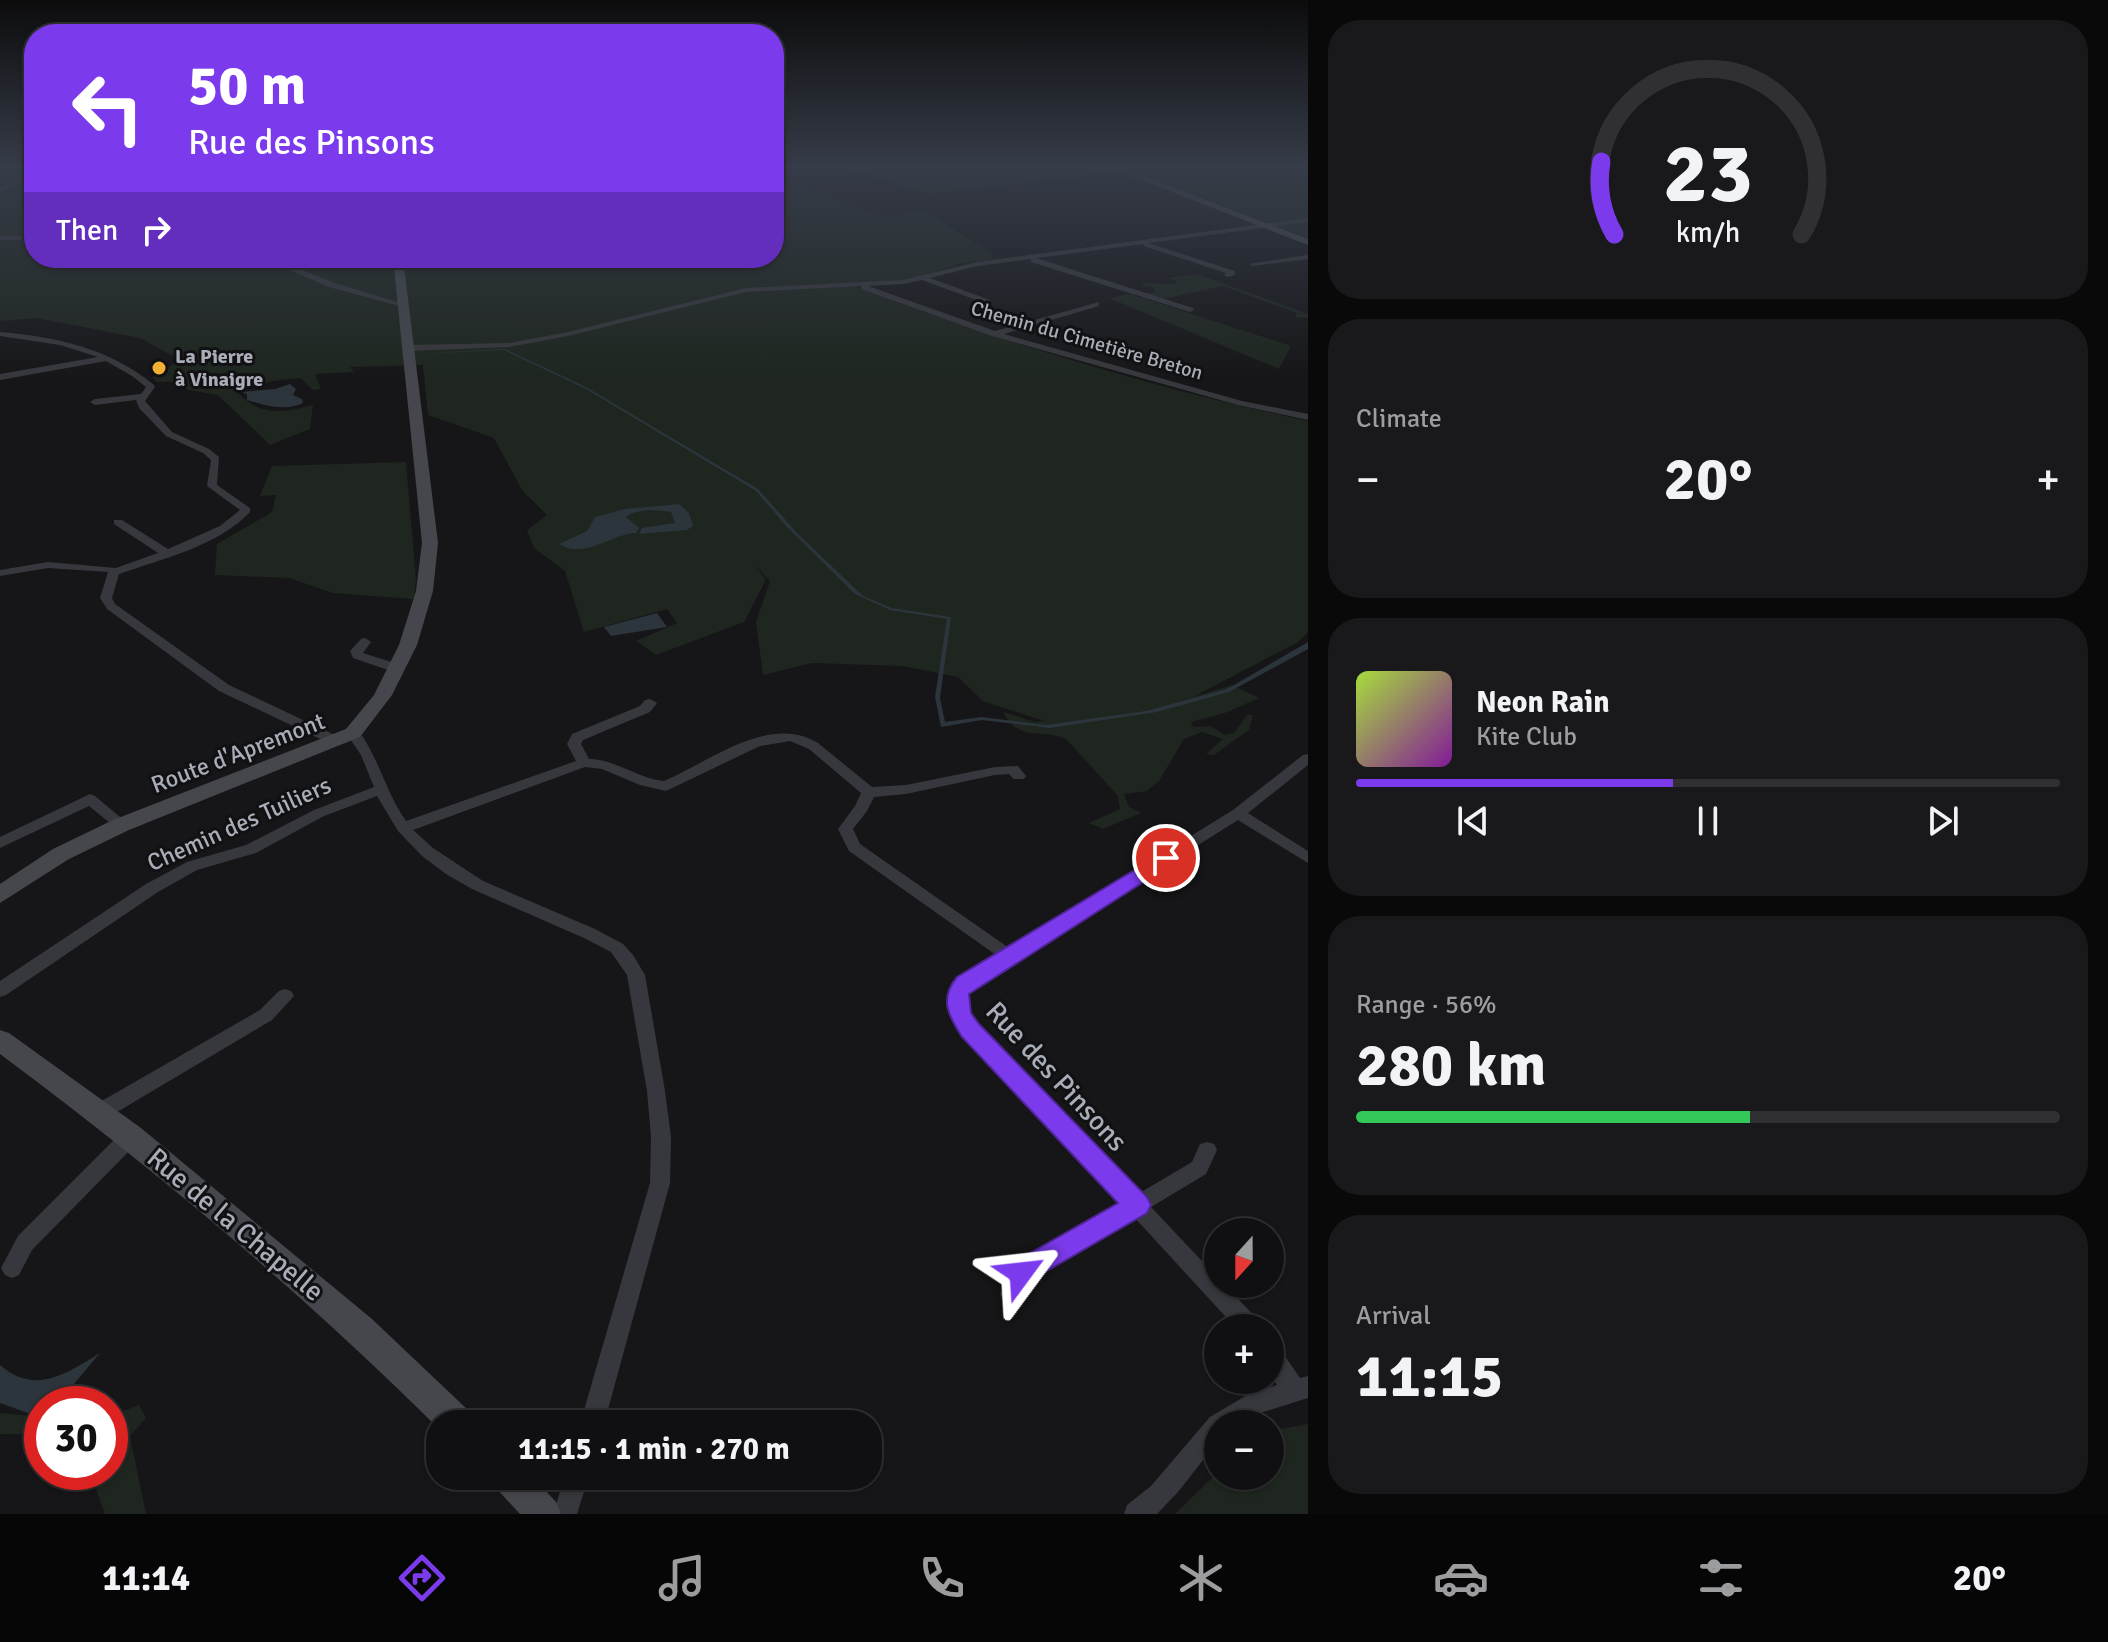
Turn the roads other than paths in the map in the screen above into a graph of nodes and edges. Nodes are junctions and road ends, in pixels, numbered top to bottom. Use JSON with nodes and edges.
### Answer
{"nodes":[{"id":1,"x":1170,"y":239,"type":"edge"},
{"id":2,"x":1141,"y":243,"type":"junction"},
{"id":3,"x":1308,"y":257,"type":"edge"},
{"id":4,"x":1029,"y":259,"type":"junction"},
{"id":5,"x":1253,"y":264,"type":"dead end"},
{"id":6,"x":290,"y":268,"type":"edge"},
{"id":7,"x":399,"y":268,"type":"edge"},
{"id":8,"x":1228,"y":275,"type":"dead end"},
{"id":9,"x":925,"y":278,"type":"junction"},
{"id":10,"x":860,"y":284,"type":"junction"},
{"id":11,"x":987,"y":302,"type":"dead end"},
{"id":12,"x":1096,"y":304,"type":"dead end"},
{"id":13,"x":403,"y":305,"type":"junction"},
{"id":14,"x":1190,"y":310,"type":"dead end"},
{"id":15,"x":1,"y":334,"type":"edge"},
{"id":16,"x":995,"y":334,"type":"junction"},
{"id":17,"x":408,"y":348,"type":"junction"},
{"id":18,"x":107,"y":358,"type":"junction"},
{"id":19,"x":0,"y":377,"type":"edge"},
{"id":20,"x":143,"y":396,"type":"junction"},
{"id":21,"x":95,"y":402,"type":"dead end"},
{"id":22,"x":1308,"y":417,"type":"edge"},
{"id":23,"x":118,"y":522,"type":"dead end"},
{"id":24,"x":165,"y":552,"type":"junction"},
{"id":25,"x":114,"y":572,"type":"junction"},
{"id":26,"x":0,"y":573,"type":"edge"},
{"id":27,"x":365,"y":642,"type":"dead end"},
{"id":28,"x":396,"y":668,"type":"junction"},
{"id":29,"x":650,"y":703,"type":"dead end"},
{"id":30,"x":344,"y":737,"type":"junction"},
{"id":31,"x":1308,"y":758,"type":"edge"},
{"id":32,"x":584,"y":763,"type":"junction"},
{"id":33,"x":1019,"y":776,"type":"dead end"},
{"id":34,"x":381,"y":789,"type":"junction"},
{"id":35,"x":869,"y":792,"type":"junction"},
{"id":36,"x":1238,"y":813,"type":"junction"},
{"id":37,"x":121,"y":825,"type":"junction"},
{"id":38,"x":403,"y":828,"type":"junction"},
{"id":39,"x":0,"y":843,"type":"edge"},
{"id":40,"x":1308,"y":858,"type":"edge"},
{"id":41,"x":0,"y":895,"type":"edge"},
{"id":42,"x":1009,"y":956,"type":"junction"},
{"id":43,"x":0,"y":990,"type":"edge"},
{"id":44,"x":285,"y":996,"type":"dead end"},
{"id":45,"x":0,"y":1040,"type":"edge"},
{"id":46,"x":100,"y":1112,"type":"junction"},
{"id":47,"x":131,"y":1136,"type":"junction"},
{"id":48,"x":1207,"y":1150,"type":"dead end"},
{"id":49,"x":1138,"y":1205,"type":"junction"},
{"id":50,"x":12,"y":1268,"type":"dead end"},
{"id":51,"x":1011,"y":1294,"type":"dead end"},
{"id":52,"x":1238,"y":1314,"type":"edge"},
{"id":53,"x":1284,"y":1369,"type":"edge"},
{"id":54,"x":1301,"y":1388,"type":"edge"},
{"id":55,"x":444,"y":1410,"type":"edge"},
{"id":56,"x":596,"y":1410,"type":"edge"},
{"id":57,"x":1244,"y":1410,"type":"edge"},
{"id":58,"x":1204,"y":1439,"type":"edge"},
{"id":59,"x":521,"y":1490,"type":"edge"},
{"id":60,"x":573,"y":1490,"type":"edge"},
{"id":61,"x":544,"y":1514,"type":"edge"},
{"id":62,"x":565,"y":1514,"type":"edge"},
{"id":63,"x":1136,"y":1514,"type":"edge"}],
"edges":[{"from":1,"to":2,"type":"street"},
{"from":2,"to":4,"type":"street"},
{"from":2,"to":8,"type":"street"},
{"from":3,"to":5,"type":"street"},
{"from":4,"to":9,"type":"street"},
{"from":4,"to":14,"type":"street"},
{"from":6,"to":13,"type":"street"},
{"from":7,"to":13,"type":"street","name":"Route d'Apremont"},
{"from":9,"to":10,"type":"street"},
{"from":9,"to":11,"type":"street"},
{"from":10,"to":16,"type":"street","name":"Chemin du Cimetière Breton"},
{"from":10,"to":17,"type":"street"},
{"from":12,"to":16,"type":"street"},
{"from":13,"to":17,"type":"street","name":"Route d'Apremont"},
{"from":15,"to":18,"type":"street"},
{"from":16,"to":22,"type":"street","name":"Chemin du Cimetière Breton"},
{"from":17,"to":28,"type":"street","name":"Route d'Apremont"},
{"from":18,"to":19,"type":"street"},
{"from":18,"to":20,"type":"street"},
{"from":20,"to":21,"type":"street"},
{"from":20,"to":24,"type":"street"},
{"from":23,"to":24,"type":"street"},
{"from":24,"to":25,"type":"street"},
{"from":25,"to":26,"type":"street"},
{"from":25,"to":30,"type":"street"},
{"from":27,"to":28,"type":"street"},
{"from":28,"to":30,"type":"street","name":"Route d'Apremont"},
{"from":29,"to":32,"type":"street"},
{"from":30,"to":34,"type":"street"},
{"from":30,"to":37,"type":"street","name":"Route d'Apremont"},
{"from":31,"to":36,"type":"street","name":"Rue des Pinsons"},
{"from":32,"to":35,"type":"street"},
{"from":32,"to":38,"type":"street"},
{"from":33,"to":35,"type":"street"},
{"from":34,"to":38,"type":"street"},
{"from":34,"to":43,"type":"street","name":"Chemin des Tuiliers"},
{"from":35,"to":42,"type":"street"},
{"from":36,"to":40,"type":"street"},
{"from":36,"to":42,"type":"street","name":"Rue des Pinsons"},
{"from":37,"to":39,"type":"street"},
{"from":37,"to":41,"type":"street","name":"Route d'Apremont"},
{"from":38,"to":56,"type":"street"},
{"from":42,"to":49,"type":"street","name":"Rue des Pinsons"},
{"from":44,"to":46,"type":"street"},
{"from":45,"to":46,"type":"street","name":"Rue de la Chapelle"},
{"from":46,"to":47,"type":"street","name":"Rue de la Chapelle"},
{"from":47,"to":50,"type":"street"},
{"from":47,"to":55,"type":"street","name":"Rue de la Chapelle"},
{"from":48,"to":49,"type":"street"},
{"from":49,"to":51,"type":"street"},
{"from":49,"to":52,"type":"street","name":"Rue des Pinsons"},
{"from":53,"to":54,"type":"street"},
{"from":54,"to":57,"type":"street"},
{"from":58,"to":63,"type":"street"},
{"from":59,"to":61,"type":"street"},
{"from":60,"to":62,"type":"street"}]}
